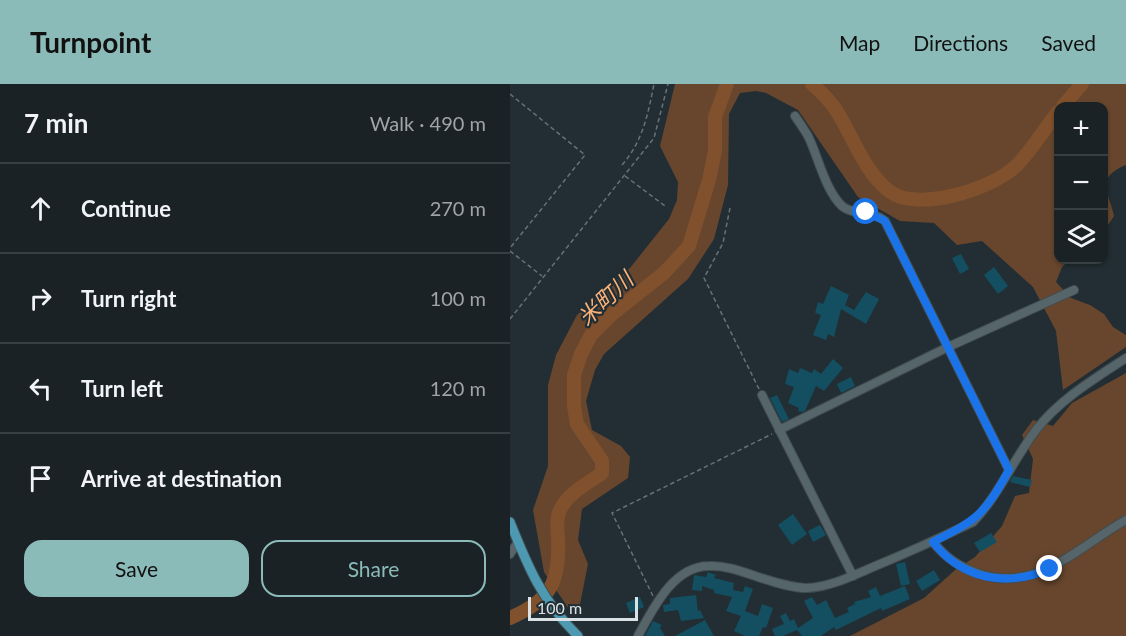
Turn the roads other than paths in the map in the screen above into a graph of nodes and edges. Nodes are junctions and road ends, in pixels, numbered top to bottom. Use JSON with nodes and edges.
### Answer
{"nodes":[{"id":1,"x":795,"y":116,"type":"dead end"},
{"id":2,"x":1074,"y":290,"type":"dead end"},
{"id":3,"x":948,"y":347,"type":"junction"},
{"id":4,"x":1126,"y":358,"type":"edge"},
{"id":5,"x":762,"y":396,"type":"road end"},
{"id":6,"x":779,"y":430,"type":"junction"},
{"id":7,"x":1009,"y":470,"type":"junction"},
{"id":8,"x":1126,"y":520,"type":"edge"},
{"id":9,"x":510,"y":522,"type":"edge"},
{"id":10,"x":518,"y":542,"type":"junction"},
{"id":11,"x":933,"y":542,"type":"junction"},
{"id":12,"x":510,"y":554,"type":"edge"},
{"id":13,"x":853,"y":576,"type":"junction"},
{"id":14,"x":575,"y":633,"type":"edge"},
{"id":15,"x":638,"y":636,"type":"edge"}],
"edges":[{"from":1,"to":3,"type":"street"},
{"from":2,"to":3,"type":"street"},
{"from":3,"to":6,"type":"street"},
{"from":3,"to":7,"type":"street"},
{"from":4,"to":7,"type":"street"},
{"from":5,"to":6,"type":"street"},
{"from":6,"to":13,"type":"street"},
{"from":7,"to":11,"type":"street"},
{"from":8,"to":11,"type":"street"},
{"from":9,"to":10,"type":"main road"},
{"from":10,"to":12,"type":"street"},
{"from":10,"to":14,"type":"main road"},
{"from":11,"to":13,"type":"street"},
{"from":13,"to":15,"type":"street"}]}
